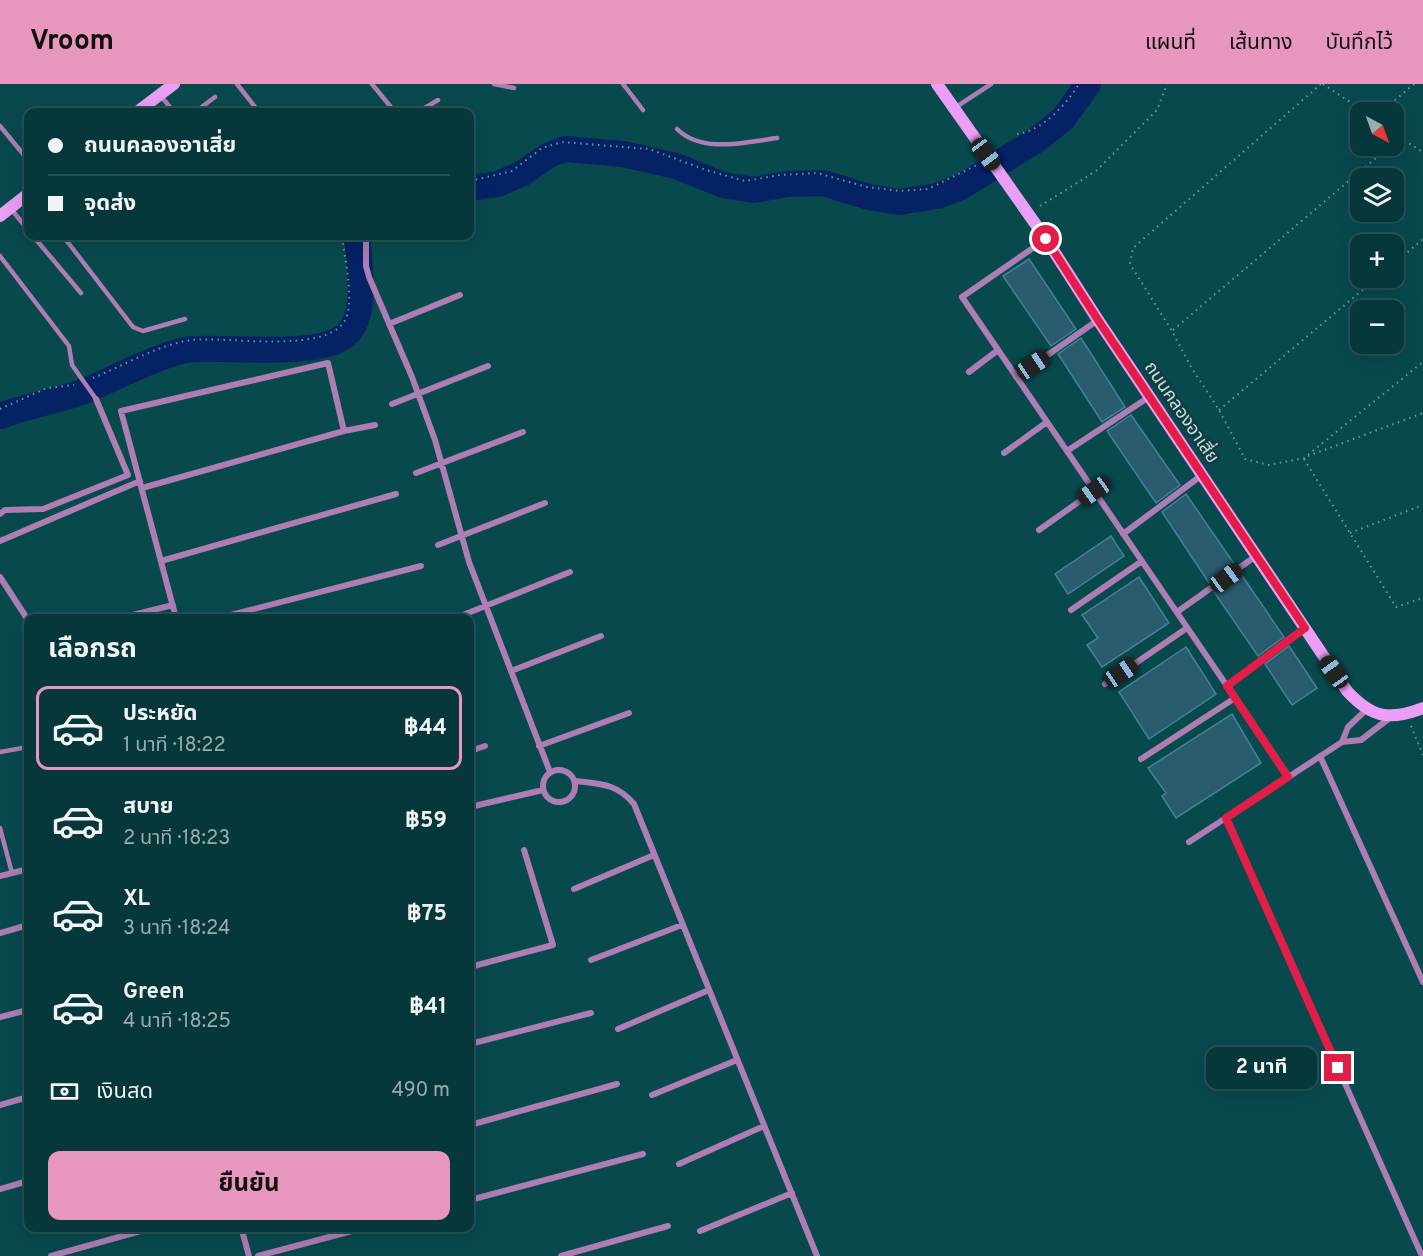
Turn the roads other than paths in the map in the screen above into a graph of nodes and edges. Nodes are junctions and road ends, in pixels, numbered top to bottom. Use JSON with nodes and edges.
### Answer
{"nodes":[{"id":1,"x":174,"y":84,"type":"edge"},
{"id":2,"x":237,"y":84,"type":"edge"},
{"id":3,"x":372,"y":84,"type":"edge"},
{"id":4,"x":494,"y":84,"type":"edge"},
{"id":5,"x":623,"y":84,"type":"edge"},
{"id":6,"x":937,"y":84,"type":"edge"},
{"id":7,"x":991,"y":84,"type":"edge"},
{"id":8,"x":514,"y":88,"type":"dead end"},
{"id":9,"x":160,"y":94,"type":"junction"},
{"id":10,"x":215,"y":97,"type":"dead end"},
{"id":11,"x":438,"y":100,"type":"dead end"},
{"id":12,"x":141,"y":108,"type":"edge"},
{"id":13,"x":171,"y":108,"type":"edge"},
{"id":14,"x":200,"y":108,"type":"edge"},
{"id":15,"x":256,"y":108,"type":"edge"},
{"id":16,"x":391,"y":108,"type":"edge"},
{"id":17,"x":425,"y":108,"type":"edge"},
{"id":18,"x":954,"y":109,"type":"junction"},
{"id":19,"x":643,"y":110,"type":"dead end"},
{"id":20,"x":0,"y":126,"type":"edge"},
{"id":21,"x":677,"y":129,"type":"dead end"},
{"id":22,"x":777,"y":138,"type":"dead end"},
{"id":23,"x":24,"y":155,"type":"edge"},
{"id":24,"x":24,"y":197,"type":"edge"},
{"id":25,"x":5,"y":212,"type":"edge"},
{"id":26,"x":24,"y":227,"type":"edge"},
{"id":27,"x":1046,"y":239,"type":"junction"},
{"id":28,"x":36,"y":240,"type":"edge"},
{"id":29,"x":66,"y":240,"type":"edge"},
{"id":30,"x":366,"y":240,"type":"edge"},
{"id":31,"x":0,"y":256,"type":"edge"},
{"id":32,"x":81,"y":293,"type":"dead end"},
{"id":33,"x":460,"y":295,"type":"dead end"},
{"id":34,"x":185,"y":319,"type":"dead end"},
{"id":35,"x":1098,"y":320,"type":"junction"},
{"id":36,"x":389,"y":324,"type":"junction"},
{"id":37,"x":998,"y":350,"type":"junction"},
{"id":38,"x":489,"y":366,"type":"dead end"},
{"id":39,"x":969,"y":372,"type":"dead end"},
{"id":40,"x":1016,"y":376,"type":"junction"},
{"id":41,"x":418,"y":393,"type":"junction"},
{"id":42,"x":1149,"y":396,"type":"junction"},
{"id":43,"x":96,"y":399,"type":"joint"},
{"id":44,"x":392,"y":404,"type":"dead end"},
{"id":45,"x":1047,"y":422,"type":"junction"},
{"id":46,"x":375,"y":425,"type":"dead end"},
{"id":47,"x":344,"y":431,"type":"junction"},
{"id":48,"x":523,"y":432,"type":"dead end"},
{"id":49,"x":1067,"y":452,"type":"junction"},
{"id":50,"x":1004,"y":453,"type":"dead end"},
{"id":51,"x":442,"y":463,"type":"junction"},
{"id":52,"x":417,"y":473,"type":"dead end"},
{"id":53,"x":1202,"y":474,"type":"junction"},
{"id":54,"x":140,"y":480,"type":"junction"},
{"id":55,"x":142,"y":488,"type":"junction"},
{"id":56,"x":1094,"y":491,"type":"junction"},
{"id":57,"x":396,"y":494,"type":"dead end"},
{"id":58,"x":545,"y":502,"type":"dead end"},
{"id":59,"x":0,"y":514,"type":"edge"},
{"id":60,"x":1039,"y":530,"type":"dead end"},
{"id":61,"x":1123,"y":534,"type":"junction"},
{"id":62,"x":462,"y":536,"type":"junction"},
{"id":63,"x":0,"y":541,"type":"edge"},
{"id":64,"x":438,"y":545,"type":"dead end"},
{"id":65,"x":1257,"y":555,"type":"junction"},
{"id":66,"x":161,"y":561,"type":"junction"},
{"id":67,"x":1142,"y":561,"type":"junction"},
{"id":68,"x":421,"y":566,"type":"dead end"},
{"id":69,"x":570,"y":572,"type":"dead end"},
{"id":70,"x":0,"y":577,"type":"edge"},
{"id":71,"x":173,"y":605,"type":"junction"},
{"id":72,"x":486,"y":606,"type":"junction"},
{"id":73,"x":1071,"y":610,"type":"dead end"},
{"id":74,"x":1177,"y":612,"type":"junction"},
{"id":75,"x":24,"y":614,"type":"edge"},
{"id":76,"x":138,"y":614,"type":"edge"},
{"id":77,"x":175,"y":614,"type":"edge"},
{"id":78,"x":235,"y":614,"type":"edge"},
{"id":79,"x":466,"y":614,"type":"edge"},
{"id":80,"x":1188,"y":628,"type":"junction"},
{"id":81,"x":1305,"y":628,"type":"junction"},
{"id":82,"x":601,"y":636,"type":"dead end"},
{"id":83,"x":511,"y":671,"type":"junction"},
{"id":84,"x":1105,"y":684,"type":"dead end"},
{"id":85,"x":1227,"y":686,"type":"junction"},
{"id":86,"x":1235,"y":698,"type":"junction"},
{"id":87,"x":1423,"y":708,"type":"edge"},
{"id":88,"x":1367,"y":709,"type":"junction"},
{"id":89,"x":629,"y":713,"type":"dead end"},
{"id":90,"x":1393,"y":715,"type":"junction"},
{"id":91,"x":1342,"y":742,"type":"junction"},
{"id":92,"x":539,"y":746,"type":"junction"},
{"id":93,"x":485,"y":747,"type":"dead end"},
{"id":94,"x":24,"y":748,"type":"edge"},
{"id":95,"x":474,"y":750,"type":"edge"},
{"id":96,"x":0,"y":752,"type":"edge"},
{"id":97,"x":1320,"y":756,"type":"junction"},
{"id":98,"x":1141,"y":759,"type":"dead end"},
{"id":99,"x":550,"y":772,"type":"junction"},
{"id":100,"x":1288,"y":777,"type":"junction"},
{"id":101,"x":575,"y":781,"type":"junction"},
{"id":102,"x":543,"y":790,"type":"junction"},
{"id":103,"x":474,"y":806,"type":"edge"},
{"id":104,"x":1226,"y":818,"type":"junction"},
{"id":105,"x":0,"y":828,"type":"edge"},
{"id":106,"x":1189,"y":842,"type":"dead end"},
{"id":107,"x":524,"y":850,"type":"dead end"},
{"id":108,"x":654,"y":855,"type":"junction"},
{"id":109,"x":24,"y":870,"type":"edge"},
{"id":110,"x":12,"y":873,"type":"junction"},
{"id":111,"x":0,"y":876,"type":"edge"},
{"id":112,"x":574,"y":889,"type":"dead end"},
{"id":113,"x":682,"y":925,"type":"junction"},
{"id":114,"x":24,"y":926,"type":"edge"},
{"id":115,"x":0,"y":933,"type":"edge"},
{"id":116,"x":591,"y":960,"type":"dead end"},
{"id":117,"x":474,"y":965,"type":"edge"},
{"id":118,"x":1423,"y":982,"type":"edge"},
{"id":119,"x":709,"y":990,"type":"junction"},
{"id":120,"x":24,"y":1011,"type":"edge"},
{"id":121,"x":591,"y":1013,"type":"dead end"},
{"id":122,"x":0,"y":1017,"type":"edge"},
{"id":123,"x":618,"y":1029,"type":"dead end"},
{"id":124,"x":474,"y":1043,"type":"edge"},
{"id":125,"x":737,"y":1060,"type":"junction"},
{"id":126,"x":617,"y":1084,"type":"dead end"},
{"id":127,"x":652,"y":1095,"type":"dead end"},
{"id":128,"x":24,"y":1098,"type":"edge"},
{"id":129,"x":0,"y":1105,"type":"edge"},
{"id":130,"x":474,"y":1124,"type":"edge"},
{"id":131,"x":764,"y":1126,"type":"junction"},
{"id":132,"x":643,"y":1154,"type":"dead end"},
{"id":133,"x":679,"y":1164,"type":"dead end"},
{"id":134,"x":24,"y":1182,"type":"edge"},
{"id":135,"x":0,"y":1189,"type":"edge"},
{"id":136,"x":792,"y":1193,"type":"junction"},
{"id":137,"x":474,"y":1199,"type":"edge"},
{"id":138,"x":668,"y":1226,"type":"dead end"},
{"id":139,"x":700,"y":1230,"type":"dead end"},
{"id":140,"x":137,"y":1232,"type":"edge"},
{"id":141,"x":242,"y":1232,"type":"edge"},
{"id":142,"x":348,"y":1232,"type":"edge"},
{"id":143,"x":51,"y":1256,"type":"edge"},
{"id":144,"x":249,"y":1256,"type":"edge"},
{"id":145,"x":258,"y":1256,"type":"edge"},
{"id":146,"x":561,"y":1256,"type":"edge"},
{"id":147,"x":818,"y":1256,"type":"edge"},
{"id":148,"x":1422,"y":1256,"type":"edge"}],
"edges":[{"from":1,"to":9,"type":"street"},
{"from":2,"to":15,"type":"lane"},
{"from":3,"to":16,"type":"lane"},
{"from":4,"to":8,"type":"lane"},
{"from":5,"to":19,"type":"lane"},
{"from":6,"to":18,"type":"street","name":"ถนนคลองอาเสี่ย"},
{"from":7,"to":18,"type":"lane"},
{"from":9,"to":12,"type":"street"},
{"from":9,"to":13,"type":"lane"},
{"from":10,"to":14,"type":"lane"},
{"from":11,"to":17,"type":"lane"},
{"from":18,"to":27,"type":"street","name":"ถนนคลองอาเสี่ย"},
{"from":20,"to":23,"type":"lane"},
{"from":21,"to":22,"type":"lane"},
{"from":24,"to":25,"type":"street"},
{"from":25,"to":26,"type":"lane"},
{"from":27,"to":35,"type":"street","name":"ถนนคลองอาเสี่ย"},
{"from":27,"to":37,"type":"street"},
{"from":28,"to":32,"type":"lane"},
{"from":29,"to":34,"type":"lane"},
{"from":30,"to":36,"type":"street"},
{"from":31,"to":43,"type":"lane"},
{"from":33,"to":36,"type":"street"},
{"from":35,"to":40,"type":"street"},
{"from":35,"to":42,"type":"street","name":"ถนนคลองอาเสี่ย"},
{"from":36,"to":41,"type":"street"},
{"from":37,"to":39,"type":"street"},
{"from":37,"to":40,"type":"street"},
{"from":38,"to":41,"type":"street"},
{"from":40,"to":45,"type":"street"},
{"from":41,"to":44,"type":"street"},
{"from":41,"to":51,"type":"street"},
{"from":42,"to":49,"type":"street"},
{"from":42,"to":53,"type":"street","name":"ถนนคลองอาเสี่ย"},
{"from":43,"to":59,"type":"street"},
{"from":45,"to":49,"type":"street"},
{"from":45,"to":50,"type":"street"},
{"from":46,"to":47,"type":"street"},
{"from":47,"to":54,"type":"street"},
{"from":47,"to":55,"type":"street"},
{"from":48,"to":51,"type":"street"},
{"from":49,"to":56,"type":"street"},
{"from":51,"to":52,"type":"street"},
{"from":51,"to":62,"type":"street"},
{"from":53,"to":61,"type":"street"},
{"from":53,"to":65,"type":"street","name":"ถนนคลองอาเสี่ย"},
{"from":54,"to":55,"type":"street"},
{"from":54,"to":63,"type":"street"},
{"from":55,"to":66,"type":"street"},
{"from":56,"to":60,"type":"street"},
{"from":56,"to":61,"type":"street"},
{"from":57,"to":66,"type":"street"},
{"from":58,"to":62,"type":"street"},
{"from":61,"to":67,"type":"street"},
{"from":62,"to":64,"type":"street"},
{"from":62,"to":72,"type":"street"},
{"from":65,"to":74,"type":"street"},
{"from":65,"to":81,"type":"street","name":"ถนนคลองอาเสี่ย"},
{"from":66,"to":71,"type":"street"},
{"from":67,"to":73,"type":"street"},
{"from":67,"to":74,"type":"street"},
{"from":68,"to":78,"type":"street"},
{"from":69,"to":72,"type":"street"},
{"from":70,"to":75,"type":"street"},
{"from":71,"to":76,"type":"street"},
{"from":71,"to":77,"type":"street"},
{"from":72,"to":79,"type":"street"},
{"from":72,"to":83,"type":"street"},
{"from":74,"to":80,"type":"street"},
{"from":80,"to":84,"type":"street"},
{"from":80,"to":85,"type":"street"},
{"from":81,"to":85,"type":"street"},
{"from":81,"to":88,"type":"street","name":"ถนนคลองอาเสี่ย"},
{"from":82,"to":83,"type":"street"},
{"from":83,"to":92,"type":"street"},
{"from":85,"to":86,"type":"street"},
{"from":86,"to":98,"type":"street"},
{"from":86,"to":100,"type":"street"},
{"from":87,"to":90,"type":"street"},
{"from":88,"to":90,"type":"street"},
{"from":88,"to":91,"type":"street"},
{"from":89,"to":92,"type":"street"},
{"from":90,"to":91,"type":"street"},
{"from":91,"to":97,"type":"street"},
{"from":92,"to":99,"type":"street"},
{"from":93,"to":95,"type":"street"},
{"from":94,"to":96,"type":"lane"},
{"from":97,"to":100,"type":"street"},
{"from":97,"to":118,"type":"street"},
{"from":99,"to":101,"type":"street"},
{"from":99,"to":102,"type":"street"},
{"from":100,"to":104,"type":"street"},
{"from":101,"to":102,"type":"street"},
{"from":101,"to":108,"type":"street"},
{"from":102,"to":103,"type":"street"},
{"from":104,"to":106,"type":"street"},
{"from":104,"to":148,"type":"street"},
{"from":105,"to":110,"type":"lane"},
{"from":107,"to":117,"type":"street"},
{"from":108,"to":112,"type":"street"},
{"from":108,"to":113,"type":"street"},
{"from":109,"to":110,"type":"street"},
{"from":110,"to":111,"type":"street"},
{"from":113,"to":116,"type":"street"},
{"from":113,"to":119,"type":"street"},
{"from":114,"to":115,"type":"street"},
{"from":119,"to":123,"type":"street"},
{"from":119,"to":125,"type":"street"},
{"from":120,"to":122,"type":"street"},
{"from":121,"to":124,"type":"street"},
{"from":125,"to":127,"type":"street"},
{"from":125,"to":131,"type":"street"},
{"from":126,"to":130,"type":"street"},
{"from":128,"to":129,"type":"street"},
{"from":131,"to":133,"type":"street"},
{"from":131,"to":136,"type":"street"},
{"from":132,"to":137,"type":"street"},
{"from":134,"to":135,"type":"street"},
{"from":136,"to":139,"type":"street"},
{"from":136,"to":147,"type":"street"},
{"from":138,"to":146,"type":"street"},
{"from":140,"to":143,"type":"street"},
{"from":141,"to":144,"type":"street"},
{"from":142,"to":145,"type":"street"}]}
